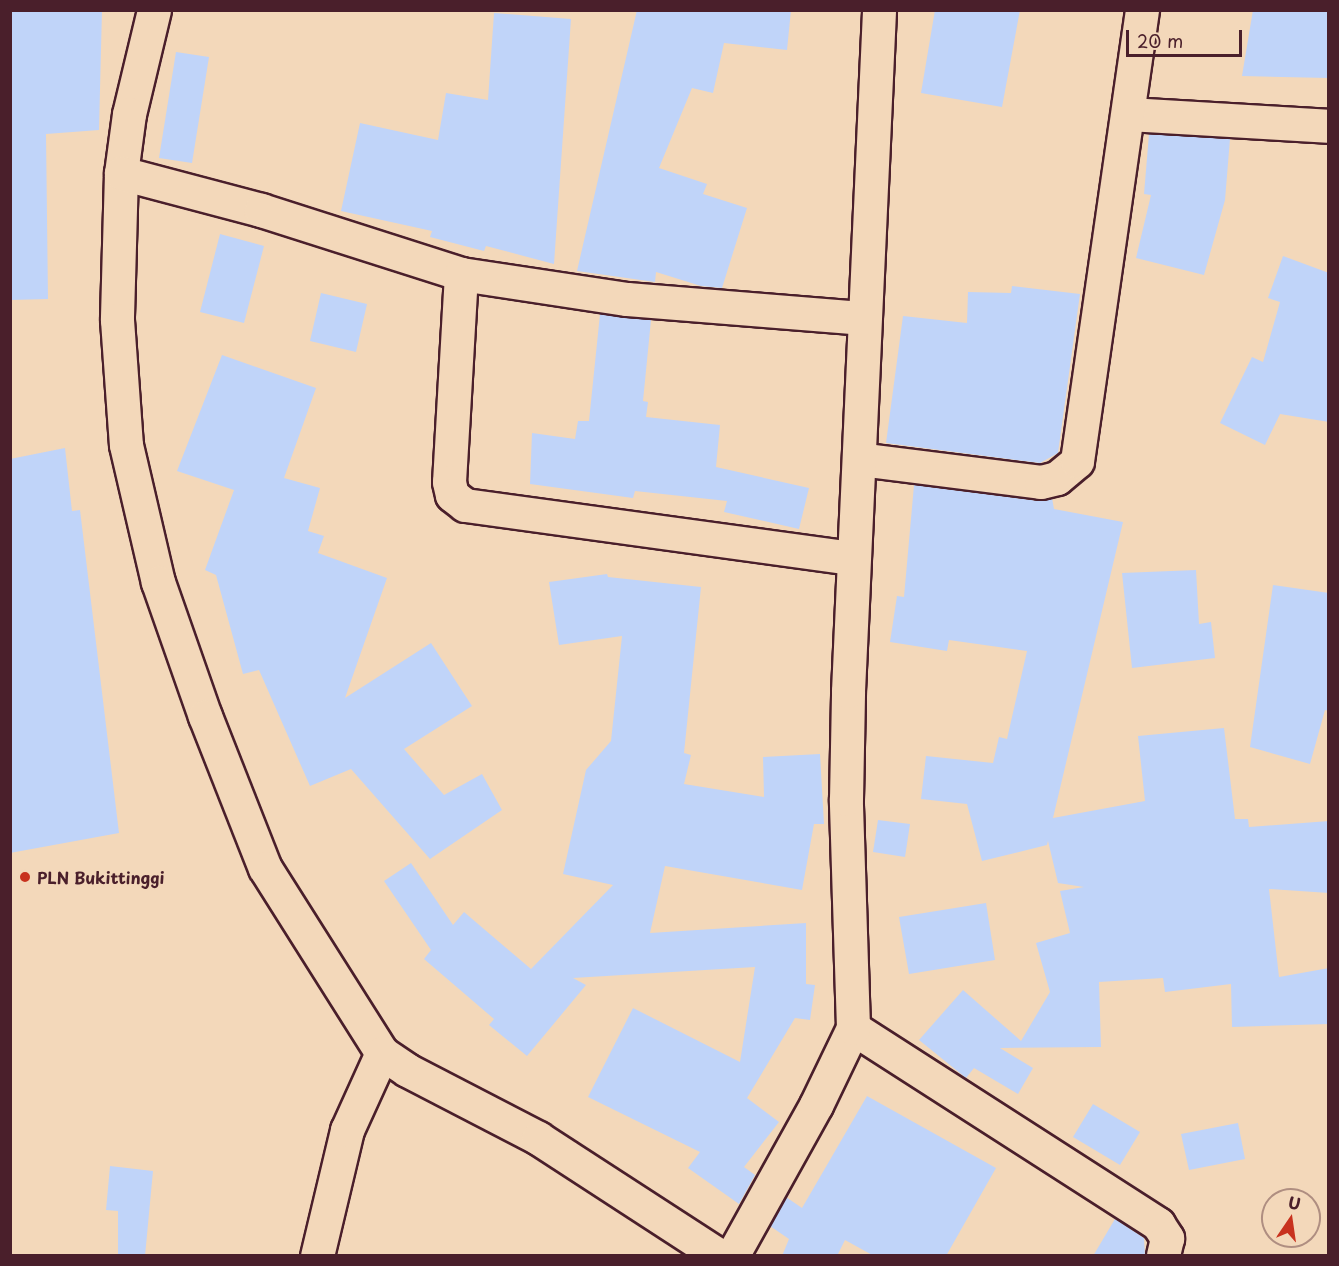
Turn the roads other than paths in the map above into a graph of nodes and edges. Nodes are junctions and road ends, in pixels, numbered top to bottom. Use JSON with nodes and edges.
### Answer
{"nodes":[{"id":1,"x":154,"y":10,"type":"edge"},
{"id":2,"x":879,"y":10,"type":"edge"},
{"id":3,"x":1142,"y":10,"type":"edge"},
{"id":4,"x":1128,"y":114,"type":"junction"},
{"id":5,"x":1329,"y":126,"type":"edge"},
{"id":6,"x":121,"y":173,"type":"junction"},
{"id":7,"x":460,"y":274,"type":"junction"},
{"id":8,"x":864,"y":318,"type":"junction"},
{"id":9,"x":858,"y":459,"type":"junction"},
{"id":10,"x":852,"y":558,"type":"junction"},
{"id":11,"x":853,"y":1028,"type":"junction"},
{"id":12,"x":382,"y":1053,"type":"junction"},
{"id":13,"x":317,"y":1256,"type":"edge"},
{"id":14,"x":720,"y":1256,"type":"edge"},
{"id":15,"x":732,"y":1256,"type":"edge"},
{"id":16,"x":1163,"y":1256,"type":"edge"}],
"edges":[{"from":1,"to":6,"type":"street"},
{"from":2,"to":8,"type":"street"},
{"from":3,"to":4,"type":"street"},
{"from":4,"to":5,"type":"street"},
{"from":4,"to":9,"type":"street"},
{"from":6,"to":7,"type":"street"},
{"from":6,"to":12,"type":"street"},
{"from":7,"to":8,"type":"street"},
{"from":7,"to":10,"type":"street"},
{"from":8,"to":9,"type":"street"},
{"from":9,"to":10,"type":"street"},
{"from":10,"to":11,"type":"street"},
{"from":11,"to":15,"type":"street"},
{"from":11,"to":16,"type":"street"},
{"from":12,"to":13,"type":"street"},
{"from":12,"to":14,"type":"street"}]}
